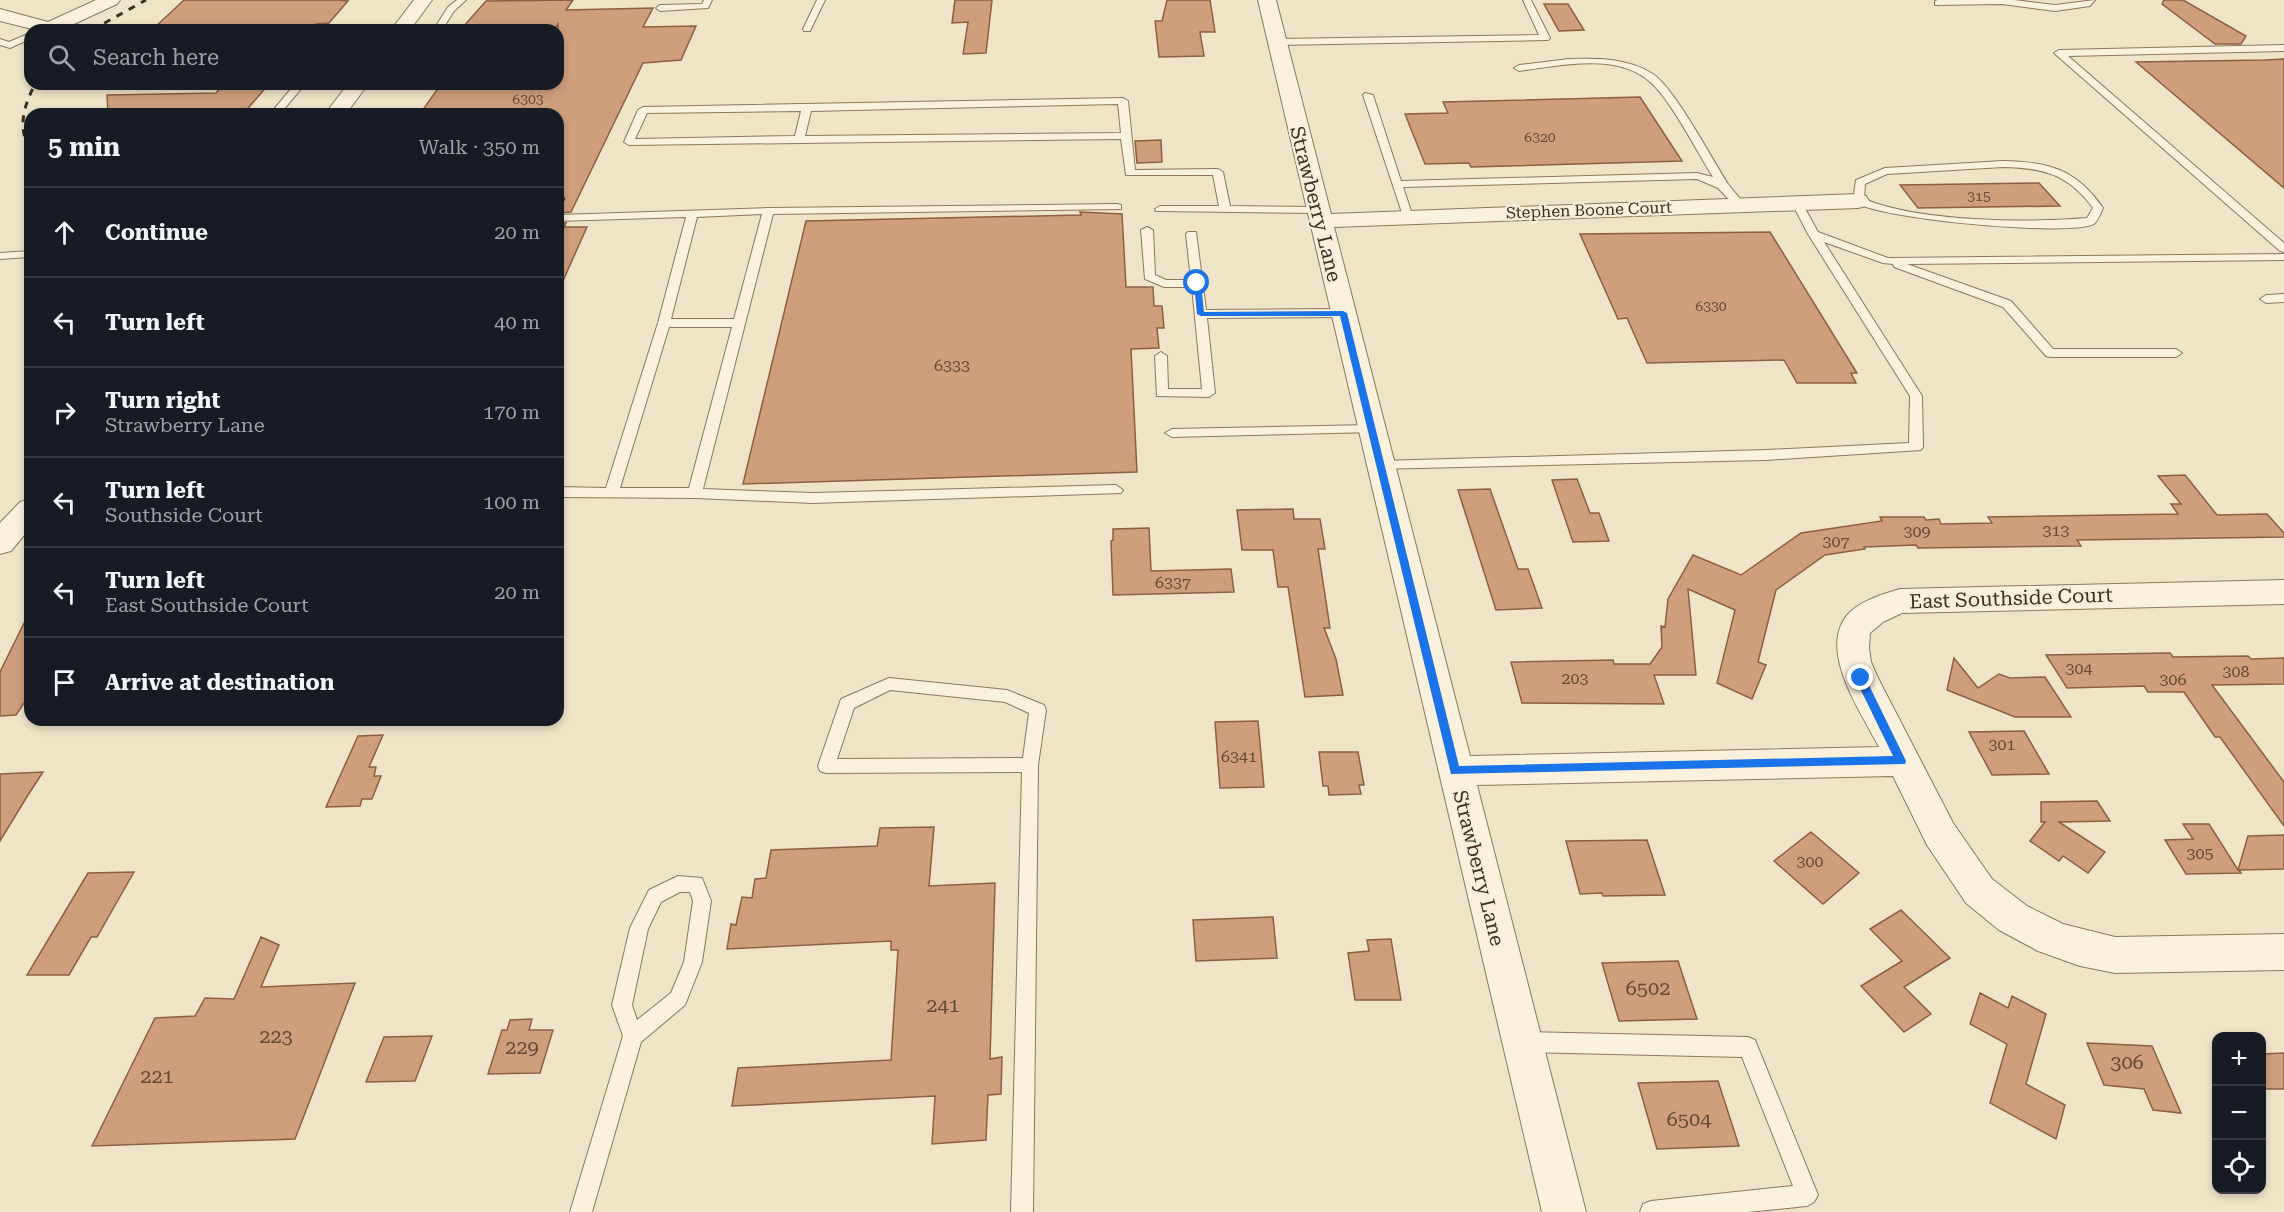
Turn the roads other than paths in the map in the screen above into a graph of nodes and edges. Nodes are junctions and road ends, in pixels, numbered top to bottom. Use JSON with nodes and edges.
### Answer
{"nodes":[{"id":1,"x":111,"y":0,"type":"edge"},
{"id":2,"x":423,"y":0,"type":"edge"},
{"id":3,"x":462,"y":0,"type":"edge"},
{"id":4,"x":708,"y":0,"type":"edge"},
{"id":5,"x":821,"y":0,"type":"edge"},
{"id":6,"x":1267,"y":0,"type":"edge"},
{"id":7,"x":1527,"y":0,"type":"edge"},
{"id":8,"x":2091,"y":0,"type":"edge"},
{"id":9,"x":1938,"y":3,"type":"dead end"},
{"id":10,"x":660,"y":8,"type":"dead end"},
{"id":11,"x":0,"y":15,"type":"edge"},
{"id":12,"x":31,"y":24,"type":"edge"},
{"id":13,"x":59,"y":24,"type":"edge"},
{"id":14,"x":405,"y":24,"type":"edge"},
{"id":15,"x":442,"y":24,"type":"edge"},
{"id":16,"x":807,"y":29,"type":"dead end"},
{"id":17,"x":24,"y":39,"type":"edge"},
{"id":18,"x":0,"y":42,"type":"edge"},
{"id":19,"x":1277,"y":42,"type":"junction"},
{"id":20,"x":2284,"y":48,"type":"edge"},
{"id":21,"x":1519,"y":68,"type":"dead end"},
{"id":22,"x":295,"y":90,"type":"edge"},
{"id":23,"x":353,"y":90,"type":"edge"},
{"id":24,"x":1368,"y":95,"type":"dead end"},
{"id":25,"x":280,"y":108,"type":"edge"},
{"id":26,"x":340,"y":108,"type":"edge"},
{"id":27,"x":807,"y":108,"type":"junction"},
{"id":28,"x":1126,"y":136,"type":"junction"},
{"id":29,"x":800,"y":139,"type":"junction"},
{"id":30,"x":1397,"y":184,"type":"junction"},
{"id":31,"x":1724,"y":186,"type":"junction"},
{"id":32,"x":1858,"y":201,"type":"junction"},
{"id":33,"x":1797,"y":202,"type":"junction"},
{"id":34,"x":1740,"y":205,"type":"junction"},
{"id":35,"x":1117,"y":207,"type":"dead end"},
{"id":36,"x":1225,"y":208,"type":"junction"},
{"id":37,"x":1160,"y":209,"type":"dead end"},
{"id":38,"x":768,"y":211,"type":"junction"},
{"id":39,"x":692,"y":214,"type":"junction"},
{"id":40,"x":1319,"y":215,"type":"junction"},
{"id":41,"x":1408,"y":217,"type":"junction"},
{"id":42,"x":564,"y":218,"type":"edge"},
{"id":43,"x":1147,"y":230,"type":"dead end"},
{"id":44,"x":1192,"y":234,"type":"dead end"},
{"id":45,"x":1814,"y":234,"type":"junction"},
{"id":46,"x":2284,"y":249,"type":"edge"},
{"id":47,"x":24,"y":254,"type":"edge"},
{"id":48,"x":1,"y":255,"type":"edge"},
{"id":49,"x":2284,"y":257,"type":"edge"},
{"id":50,"x":1887,"y":261,"type":"junction"},
{"id":51,"x":1197,"y":283,"type":"junction"},
{"id":52,"x":2284,"y":298,"type":"edge"},
{"id":53,"x":2266,"y":299,"type":"dead end"},
{"id":54,"x":1343,"y":313,"type":"junction"},
{"id":55,"x":1201,"y":314,"type":"junction"},
{"id":56,"x":739,"y":322,"type":"junction"},
{"id":57,"x":664,"y":323,"type":"junction"},
{"id":58,"x":2176,"y":353,"type":"dead end"},
{"id":59,"x":1161,"y":356,"type":"dead end"},
{"id":60,"x":1371,"y":429,"type":"junction"},
{"id":61,"x":1172,"y":433,"type":"dead end"},
{"id":62,"x":1380,"y":466,"type":"junction"},
{"id":63,"x":1116,"y":490,"type":"dead end"},
{"id":64,"x":564,"y":492,"type":"edge"},
{"id":65,"x":612,"y":492,"type":"junction"},
{"id":66,"x":695,"y":493,"type":"junction"},
{"id":67,"x":24,"y":516,"type":"edge"},
{"id":68,"x":0,"y":543,"type":"edge"},
{"id":69,"x":2284,"y":592,"type":"edge"},
{"id":70,"x":1901,"y":761,"type":"junction"},
{"id":71,"x":1030,"y":765,"type":"junction"},
{"id":72,"x":1455,"y":771,"type":"junction"},
{"id":73,"x":2284,"y":952,"type":"edge"},
{"id":74,"x":633,"y":1036,"type":"junction"},
{"id":75,"x":1522,"y":1042,"type":"junction"},
{"id":76,"x":581,"y":1212,"type":"edge"},
{"id":77,"x":1022,"y":1212,"type":"edge"},
{"id":78,"x":1564,"y":1212,"type":"edge"},
{"id":79,"x":1651,"y":1212,"type":"edge"}],
"edges":[{"from":1,"to":13,"type":"street"},
{"from":2,"to":14,"type":"street"},
{"from":3,"to":15,"type":"lane"},
{"from":4,"to":10,"type":"lane"},
{"from":5,"to":16,"type":"lane"},
{"from":6,"to":19,"type":"street","name":"Strawberry Lane"},
{"from":7,"to":19,"type":"lane"},
{"from":8,"to":9,"type":"lane"},
{"from":11,"to":12,"type":"street"},
{"from":17,"to":18,"type":"lane"},
{"from":19,"to":40,"type":"street","name":"Strawberry Lane"},
{"from":20,"to":46,"type":"lane"},
{"from":21,"to":31,"type":"lane"},
{"from":22,"to":25,"type":"lane"},
{"from":23,"to":26,"type":"street"},
{"from":24,"to":30,"type":"lane"},
{"from":27,"to":28,"type":"lane"},
{"from":27,"to":29,"type":"lane"},
{"from":27,"to":29,"type":"lane"},
{"from":28,"to":29,"type":"lane"},
{"from":28,"to":36,"type":"lane"},
{"from":30,"to":31,"type":"lane"},
{"from":30,"to":41,"type":"lane"},
{"from":31,"to":34,"type":"lane"},
{"from":32,"to":32,"type":"lane"},
{"from":32,"to":33,"type":"street","name":"Stephen Boone Court"},
{"from":33,"to":34,"type":"street","name":"Stephen Boone Court"},
{"from":33,"to":45,"type":"lane"},
{"from":34,"to":41,"type":"street","name":"Stephen Boone Court"},
{"from":35,"to":38,"type":"lane"},
{"from":36,"to":37,"type":"lane"},
{"from":36,"to":40,"type":"lane"},
{"from":38,"to":39,"type":"lane"},
{"from":38,"to":56,"type":"lane"},
{"from":39,"to":42,"type":"lane"},
{"from":39,"to":57,"type":"lane"},
{"from":40,"to":41,"type":"street","name":"Stephen Boone Court"},
{"from":40,"to":54,"type":"street","name":"Strawberry Lane"},
{"from":43,"to":51,"type":"lane"},
{"from":44,"to":51,"type":"lane"},
{"from":45,"to":50,"type":"lane"},
{"from":45,"to":62,"type":"lane"},
{"from":47,"to":48,"type":"lane"},
{"from":49,"to":50,"type":"lane"},
{"from":50,"to":58,"type":"lane"},
{"from":51,"to":55,"type":"lane"},
{"from":52,"to":53,"type":"lane"},
{"from":54,"to":55,"type":"lane"},
{"from":54,"to":60,"type":"street","name":"Strawberry Lane"},
{"from":55,"to":59,"type":"lane"},
{"from":56,"to":57,"type":"lane"},
{"from":56,"to":66,"type":"lane"},
{"from":57,"to":65,"type":"lane"},
{"from":60,"to":61,"type":"lane"},
{"from":60,"to":62,"type":"street","name":"Strawberry Lane"},
{"from":62,"to":72,"type":"street","name":"Strawberry Lane"},
{"from":63,"to":66,"type":"lane"},
{"from":64,"to":65,"type":"lane"},
{"from":65,"to":66,"type":"lane"},
{"from":67,"to":68,"type":"street"},
{"from":69,"to":70,"type":"street","name":"East Southside Court"},
{"from":70,"to":72,"type":"street"},
{"from":70,"to":73,"type":"street","name":"East Southside Court"},
{"from":71,"to":71,"type":"lane"},
{"from":71,"to":77,"type":"lane"},
{"from":72,"to":75,"type":"street","name":"Strawberry Lane"},
{"from":74,"to":74,"type":"lane"},
{"from":74,"to":76,"type":"lane"},
{"from":75,"to":78,"type":"street","name":"Strawberry Lane"},
{"from":75,"to":79,"type":"lane"}]}
